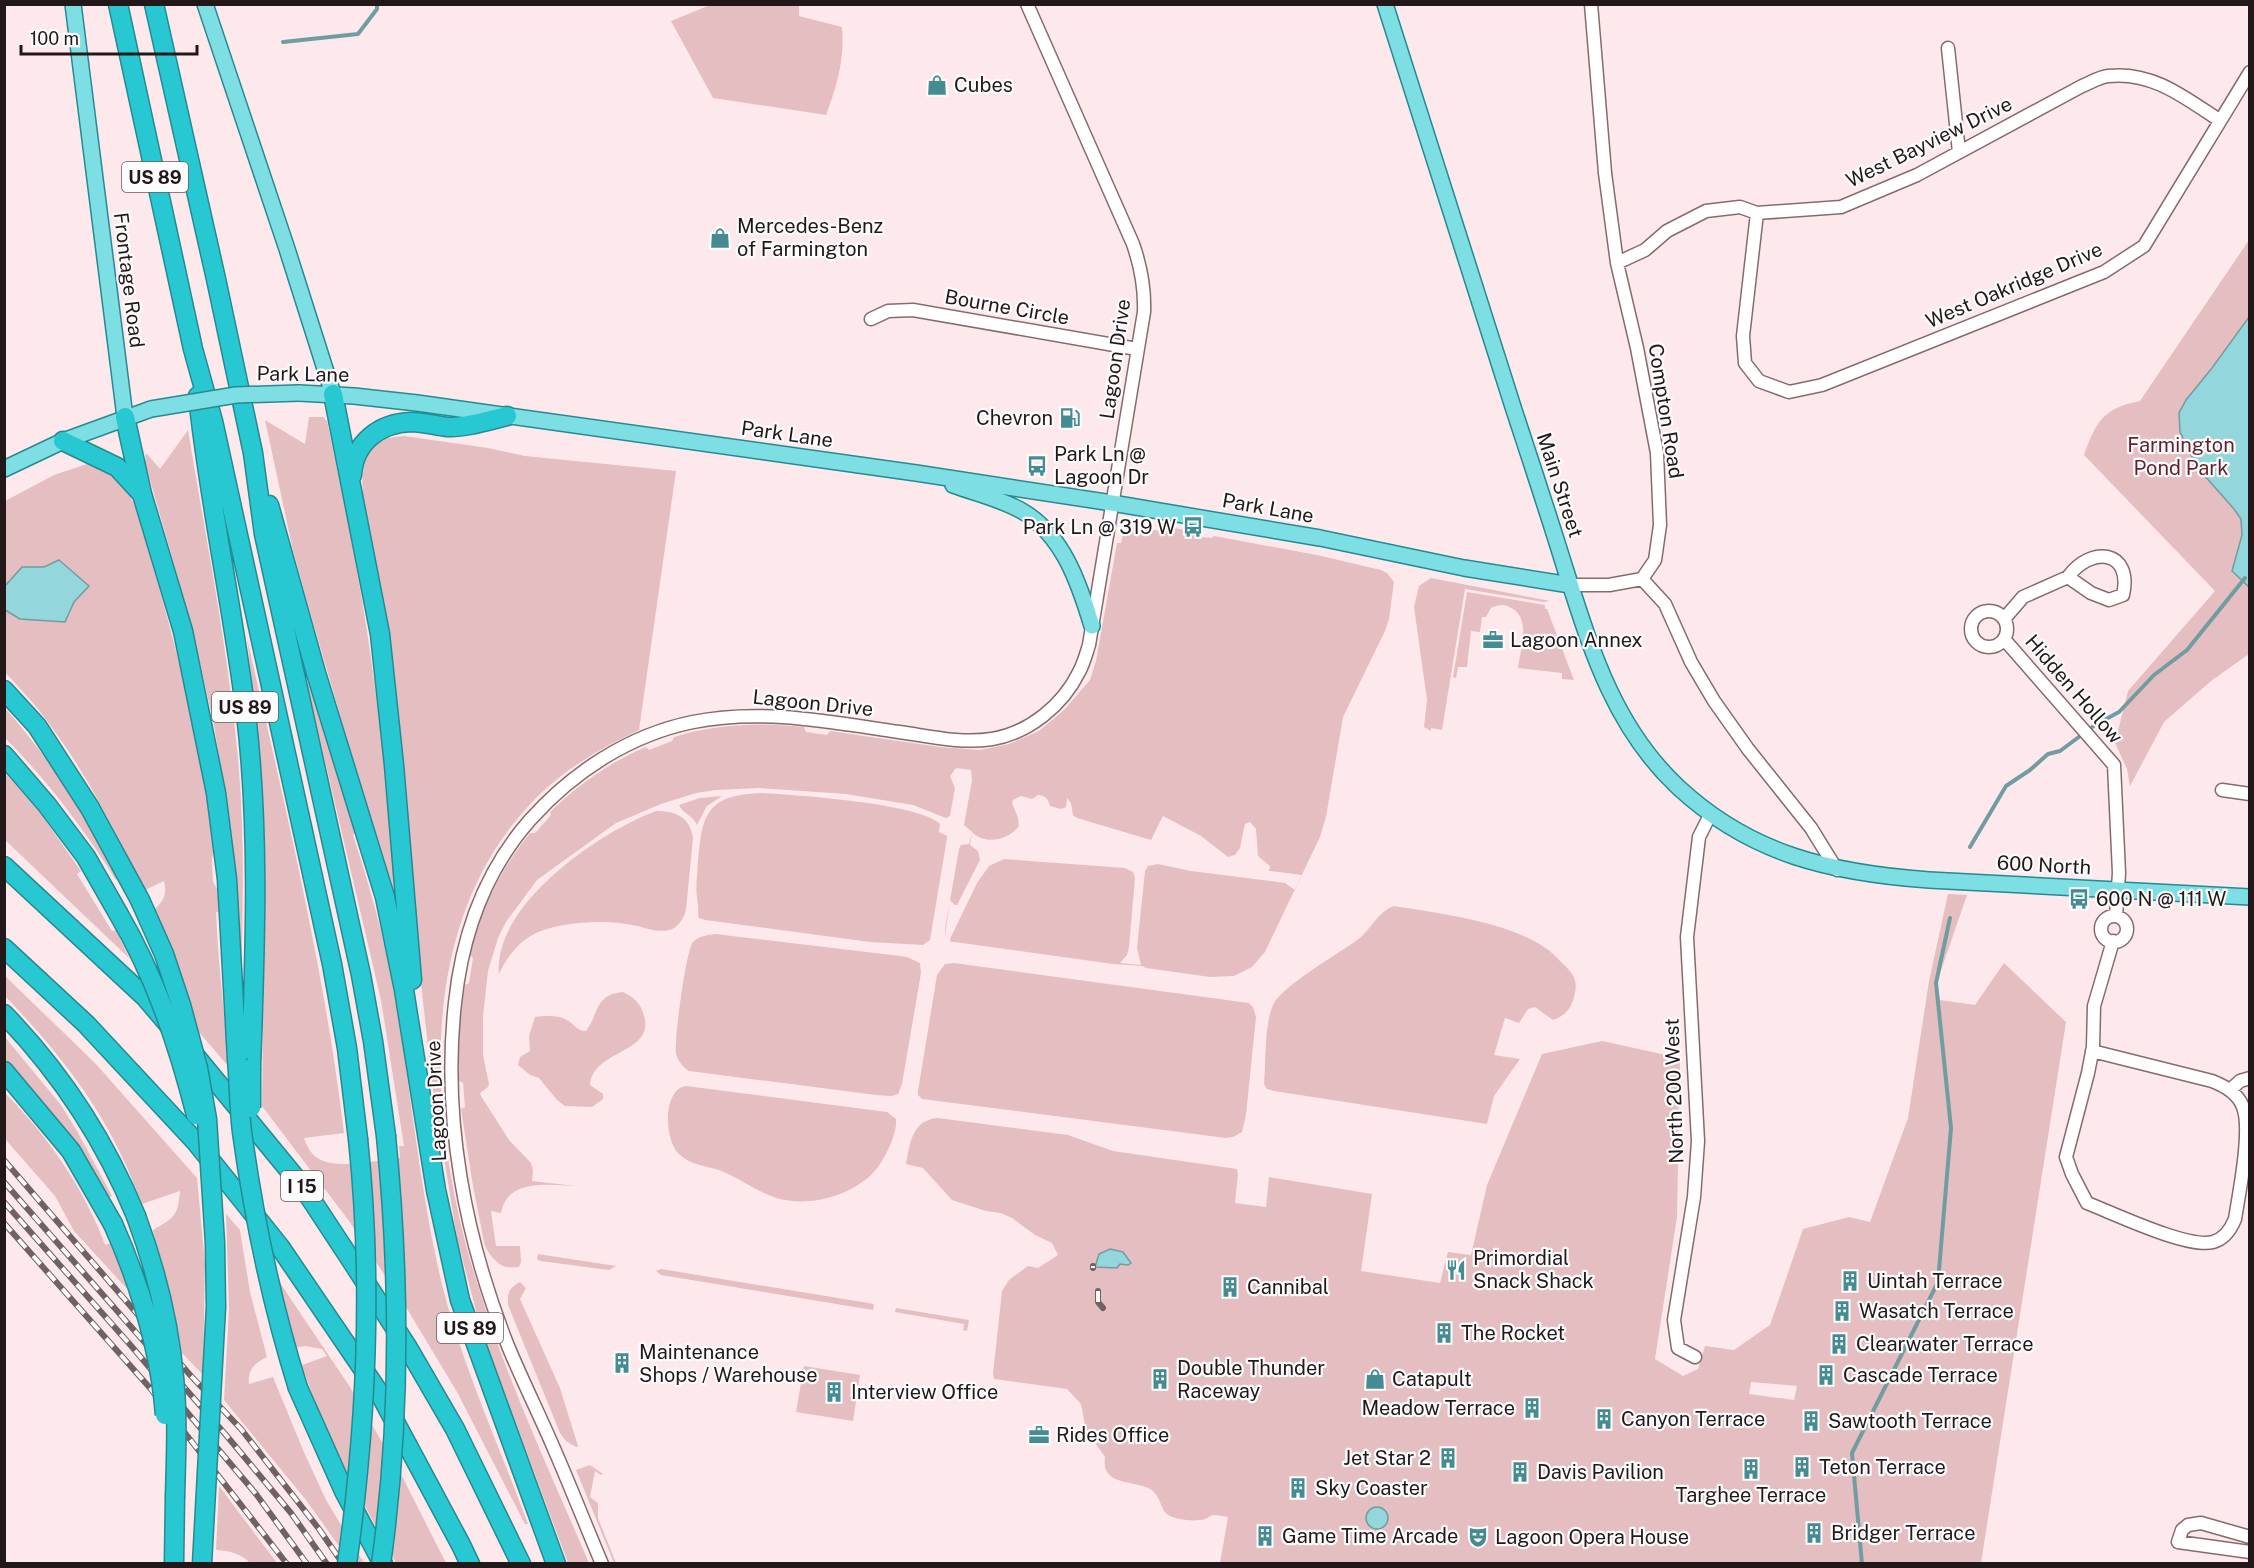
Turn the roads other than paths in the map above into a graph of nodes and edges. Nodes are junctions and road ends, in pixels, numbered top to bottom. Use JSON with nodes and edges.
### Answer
{"nodes":[{"id":1,"x":73,"y":4,"type":"edge"},
{"id":2,"x":118,"y":4,"type":"edge"},
{"id":3,"x":154,"y":4,"type":"edge"},
{"id":4,"x":205,"y":4,"type":"edge"},
{"id":5,"x":1027,"y":4,"type":"edge"},
{"id":6,"x":1385,"y":4,"type":"edge"},
{"id":7,"x":1592,"y":4,"type":"edge"},
{"id":8,"x":1948,"y":48,"type":"dead end"},
{"id":9,"x":2250,"y":72,"type":"edge"},
{"id":10,"x":2219,"y":120,"type":"junction"},
{"id":11,"x":1959,"y":152,"type":"junction"},
{"id":12,"x":1756,"y":213,"type":"junction"},
{"id":13,"x":1617,"y":263,"type":"junction"},
{"id":14,"x":871,"y":319,"type":"dead end"},
{"id":15,"x":193,"y":349,"type":"junction"},
{"id":16,"x":1137,"y":350,"type":"junction"},
{"id":17,"x":333,"y":394,"type":"junction"},
{"id":18,"x":507,"y":416,"type":"junction"},
{"id":19,"x":125,"y":417,"type":"junction"},
{"id":20,"x":63,"y":441,"type":"junction"},
{"id":21,"x":253,"y":453,"type":"junction"},
{"id":22,"x":4,"y":469,"type":"edge"},
{"id":23,"x":916,"y":473,"type":"junction"},
{"id":24,"x":142,"y":494,"type":"junction"},
{"id":25,"x":352,"y":494,"type":"junction"},
{"id":26,"x":1112,"y":503,"type":"junction"},
{"id":27,"x":2068,"y":577,"type":"junction"},
{"id":28,"x":1642,"y":579,"type":"junction"},
{"id":29,"x":1570,"y":585,"type":"junction"},
{"id":30,"x":2004,"y":619,"type":"junction"},
{"id":31,"x":1092,"y":626,"type":"junction"},
{"id":32,"x":2004,"y":639,"type":"junction"},
{"id":33,"x":4,"y":690,"type":"edge"},
{"id":34,"x":4,"y":755,"type":"edge"},
{"id":35,"x":2222,"y":790,"type":"dead end"},
{"id":36,"x":2250,"y":794,"type":"edge"},
{"id":37,"x":1710,"y":815,"type":"junction"},
{"id":38,"x":4,"y":866,"type":"edge"},
{"id":39,"x":1837,"y":870,"type":"junction"},
{"id":40,"x":2118,"y":890,"type":"junction"},
{"id":41,"x":2250,"y":897,"type":"edge"},
{"id":42,"x":2116,"y":916,"type":"junction"},
{"id":43,"x":2113,"y":941,"type":"junction"},
{"id":44,"x":4,"y":948,"type":"edge"},
{"id":45,"x":4,"y":1014,"type":"edge"},
{"id":46,"x":2092,"y":1052,"type":"junction"},
{"id":47,"x":244,"y":1063,"type":"junction"},
{"id":48,"x":4,"y":1071,"type":"edge"},
{"id":49,"x":2250,"y":1078,"type":"edge"},
{"id":50,"x":420,"y":1083,"type":"junction"},
{"id":51,"x":2230,"y":1090,"type":"junction"},
{"id":52,"x":210,"y":1175,"type":"junction"},
{"id":53,"x":1695,"y":1357,"type":"dead end"},
{"id":54,"x":175,"y":1497,"type":"junction"},
{"id":55,"x":2250,"y":1538,"type":"edge"},
{"id":56,"x":2250,"y":1552,"type":"edge"},
{"id":57,"x":174,"y":1563,"type":"edge"},
{"id":58,"x":202,"y":1563,"type":"edge"},
{"id":59,"x":347,"y":1563,"type":"edge"},
{"id":60,"x":382,"y":1563,"type":"edge"},
{"id":61,"x":470,"y":1563,"type":"edge"},
{"id":62,"x":521,"y":1563,"type":"edge"},
{"id":63,"x":556,"y":1563,"type":"edge"},
{"id":64,"x":602,"y":1563,"type":"edge"}],
"edges":[{"from":1,"to":19,"type":"main road","name":"Frontage Road"},
{"from":2,"to":15,"type":"highway","number":"US 89"},
{"from":3,"to":21,"type":"highway","number":"US 89"},
{"from":4,"to":17,"type":"main road"},
{"from":5,"to":16,"type":"street","name":"Lagoon Drive"},
{"from":6,"to":29,"type":"main road","name":"Main Street"},
{"from":7,"to":13,"type":"street","name":"Compton Road"},
{"from":8,"to":11,"type":"street"},
{"from":9,"to":10,"type":"street","name":"West Oakridge Drive"},
{"from":10,"to":11,"type":"street","name":"West Bayview Drive"},
{"from":10,"to":12,"type":"street","name":"West Oakridge Drive"},
{"from":11,"to":12,"type":"street","name":"West Bayview Drive"},
{"from":12,"to":13,"type":"street","name":"West Bayview Drive"},
{"from":13,"to":28,"type":"street","name":"Compton Road"},
{"from":14,"to":16,"type":"street","name":"Bourne Circle"},
{"from":15,"to":47,"type":"highway","number":"US 89"},
{"from":15,"to":59,"type":"highway","bridge":true},
{"from":16,"to":26,"type":"street","name":"Lagoon Drive"},
{"from":17,"to":18,"type":"main road","name":"Park Lane"},
{"from":17,"to":19,"type":"main road","name":"Park Lane","bridge":true},
{"from":17,"to":25,"type":"highway"},
{"from":18,"to":23,"type":"main road","name":"Park Lane"},
{"from":18,"to":25,"type":"highway"},
{"from":19,"to":20,"type":"main road","name":"Park Lane"},
{"from":19,"to":24,"type":"highway"},
{"from":20,"to":22,"type":"main road","name":"Park Lane"},
{"from":20,"to":24,"type":"highway"},
{"from":21,"to":50,"type":"highway","number":"US 89"},
{"from":21,"to":60,"type":"highway","bridge":true},
{"from":23,"to":26,"type":"main road","name":"Park Lane"},
{"from":23,"to":31,"type":"main road"},
{"from":24,"to":47,"type":"highway"},
{"from":25,"to":50,"type":"highway"},
{"from":26,"to":29,"type":"main road","name":"Park Lane"},
{"from":26,"to":31,"type":"street","name":"Lagoon Drive"},
{"from":27,"to":27,"type":"street"},
{"from":27,"to":30,"type":"street"},
{"from":28,"to":29,"type":"street"},
{"from":28,"to":39,"type":"street"},
{"from":29,"to":37,"type":"main road","name":"Main Street"},
{"from":30,"to":32,"type":"street","name":"Hidden Hollow"},
{"from":30,"to":32,"type":"street","name":"Hidden Hollow"},
{"from":31,"to":64,"type":"street","name":"Lagoon Drive"},
{"from":32,"to":40,"type":"street","name":"Hidden Hollow"},
{"from":33,"to":52,"type":"highway","bridge":true},
{"from":34,"to":52,"type":"highway","bridge":true},
{"from":35,"to":36,"type":"street"},
{"from":37,"to":39,"type":"main road","name":"Main Street"},
{"from":37,"to":53,"type":"street","name":"North 200 West"},
{"from":38,"to":62,"type":"highway","number":"I 15"},
{"from":39,"to":40,"type":"main road","name":"600 North"},
{"from":40,"to":41,"type":"main road","name":"600 North"},
{"from":40,"to":42,"type":"street"},
{"from":42,"to":43,"type":"street"},
{"from":42,"to":43,"type":"street"},
{"from":43,"to":46,"type":"street"},
{"from":44,"to":61,"type":"highway","number":"I 15"},
{"from":45,"to":54,"type":"highway","bridge":true},
{"from":46,"to":51,"type":"street"},
{"from":46,"to":51,"type":"street"},
{"from":47,"to":60,"type":"highway","bridge":true},
{"from":48,"to":54,"type":"highway","bridge":true},
{"from":49,"to":51,"type":"street"},
{"from":50,"to":63,"type":"highway","number":"US 89"},
{"from":52,"to":58,"type":"highway","bridge":true},
{"from":54,"to":57,"type":"highway"},
{"from":55,"to":56,"type":"street"}]}
